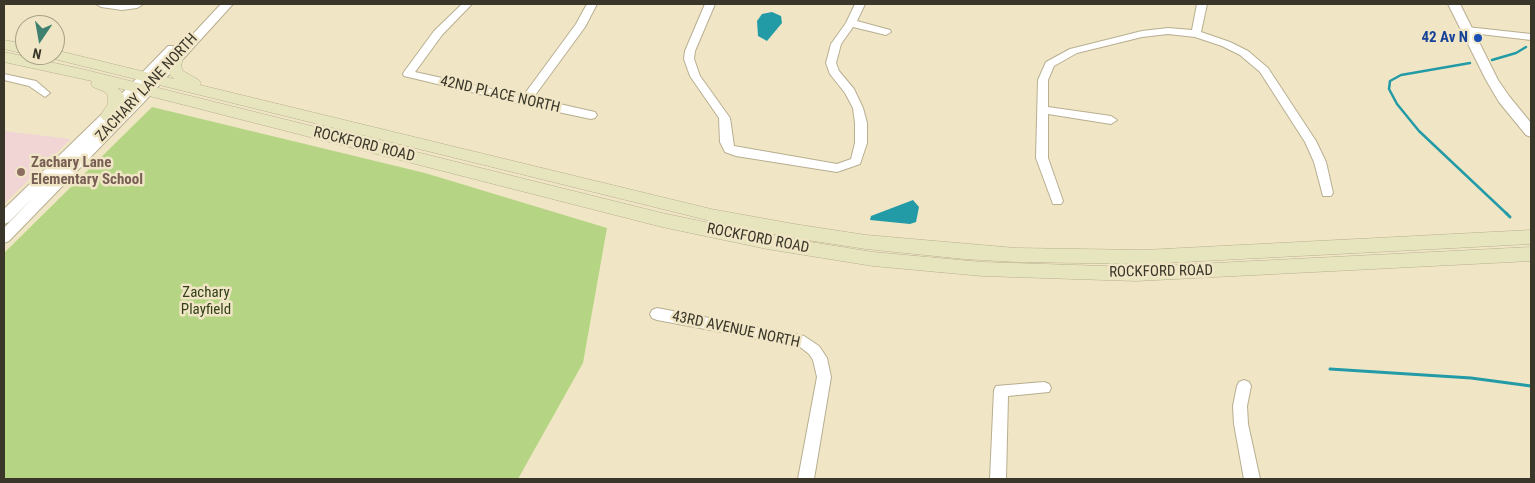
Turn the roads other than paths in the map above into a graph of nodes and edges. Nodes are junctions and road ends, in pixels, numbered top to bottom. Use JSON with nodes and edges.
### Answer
{"nodes":[{"id":1,"x":101,"y":4,"type":"edge"},
{"id":2,"x":214,"y":4,"type":"edge"},
{"id":3,"x":227,"y":4,"type":"edge"},
{"id":4,"x":467,"y":4,"type":"edge"},
{"id":5,"x":592,"y":4,"type":"edge"},
{"id":6,"x":710,"y":4,"type":"edge"},
{"id":7,"x":860,"y":4,"type":"edge"},
{"id":8,"x":1202,"y":4,"type":"edge"},
{"id":9,"x":1454,"y":4,"type":"edge"},
{"id":10,"x":137,"y":5,"type":"dead end"},
{"id":11,"x":851,"y":23,"type":"junction"},
{"id":12,"x":1467,"y":30,"type":"junction"},
{"id":13,"x":886,"y":32,"type":"dead end"},
{"id":14,"x":1196,"y":34,"type":"junction"},
{"id":15,"x":1531,"y":37,"type":"edge"},
{"id":16,"x":176,"y":58,"type":"junction"},
{"id":17,"x":65,"y":64,"type":"edge"},
{"id":18,"x":62,"y":65,"type":"edge"},
{"id":19,"x":4,"y":77,"type":"edge"},
{"id":20,"x":146,"y":83,"type":"junction"},
{"id":21,"x":45,"y":93,"type":"dead end"},
{"id":22,"x":525,"y":101,"type":"junction"},
{"id":23,"x":276,"y":109,"type":"junction"},
{"id":24,"x":1044,"y":110,"type":"junction"},
{"id":25,"x":591,"y":115,"type":"dead end"},
{"id":26,"x":108,"y":116,"type":"junction"},
{"id":27,"x":1111,"y":120,"type":"dead end"},
{"id":28,"x":1531,"y":132,"type":"edge"},
{"id":29,"x":1327,"y":193,"type":"dead end"},
{"id":30,"x":1057,"y":201,"type":"dead end"},
{"id":31,"x":4,"y":218,"type":"edge"},
{"id":32,"x":4,"y":236,"type":"edge"},
{"id":33,"x":1531,"y":237,"type":"edge"},
{"id":34,"x":1531,"y":254,"type":"edge"},
{"id":35,"x":657,"y":314,"type":"dead end"},
{"id":36,"x":1244,"y":386,"type":"dead end"},
{"id":37,"x":1044,"y":388,"type":"dead end"},
{"id":38,"x":806,"y":479,"type":"edge"},
{"id":39,"x":998,"y":479,"type":"edge"},
{"id":40,"x":1252,"y":479,"type":"edge"}],
"edges":[{"from":1,"to":10,"type":"street"},
{"from":2,"to":20,"type":"street","name":"ZACHARY LANE NORTH"},
{"from":3,"to":16,"type":"street","name":"ZACHARY LANE NORTH"},
{"from":4,"to":22,"type":"street","name":"42ND PLACE NORTH"},
{"from":5,"to":22,"type":"street"},
{"from":6,"to":11,"type":"street"},
{"from":7,"to":11,"type":"street"},
{"from":8,"to":14,"type":"street"},
{"from":9,"to":12,"type":"street"},
{"from":11,"to":13,"type":"street"},
{"from":12,"to":15,"type":"street"},
{"from":12,"to":28,"type":"street"},
{"from":14,"to":24,"type":"street"},
{"from":14,"to":29,"type":"street"},
{"from":16,"to":20,"type":"street","name":"ZACHARY LANE NORTH"},
{"from":16,"to":23,"type":"main road"},
{"from":17,"to":20,"type":"main road","name":"ROCKFORD ROAD"},
{"from":18,"to":26,"type":"main road"},
{"from":19,"to":21,"type":"street"},
{"from":20,"to":23,"type":"main road","name":"ROCKFORD ROAD"},
{"from":20,"to":26,"type":"street","name":"ZACHARY LANE NORTH"},
{"from":20,"to":32,"type":"street","name":"ZACHARY LANE NORTH"},
{"from":20,"to":34,"type":"main road","name":"ROCKFORD ROAD"},
{"from":22,"to":25,"type":"street","name":"42ND PLACE NORTH"},
{"from":23,"to":33,"type":"main road","name":"ROCKFORD ROAD"},
{"from":24,"to":27,"type":"street"},
{"from":24,"to":30,"type":"street"},
{"from":26,"to":31,"type":"street","name":"ZACHARY LANE NORTH"},
{"from":35,"to":38,"type":"street","name":"43RD AVENUE NORTH"},
{"from":36,"to":40,"type":"street"},
{"from":37,"to":39,"type":"street"}]}
